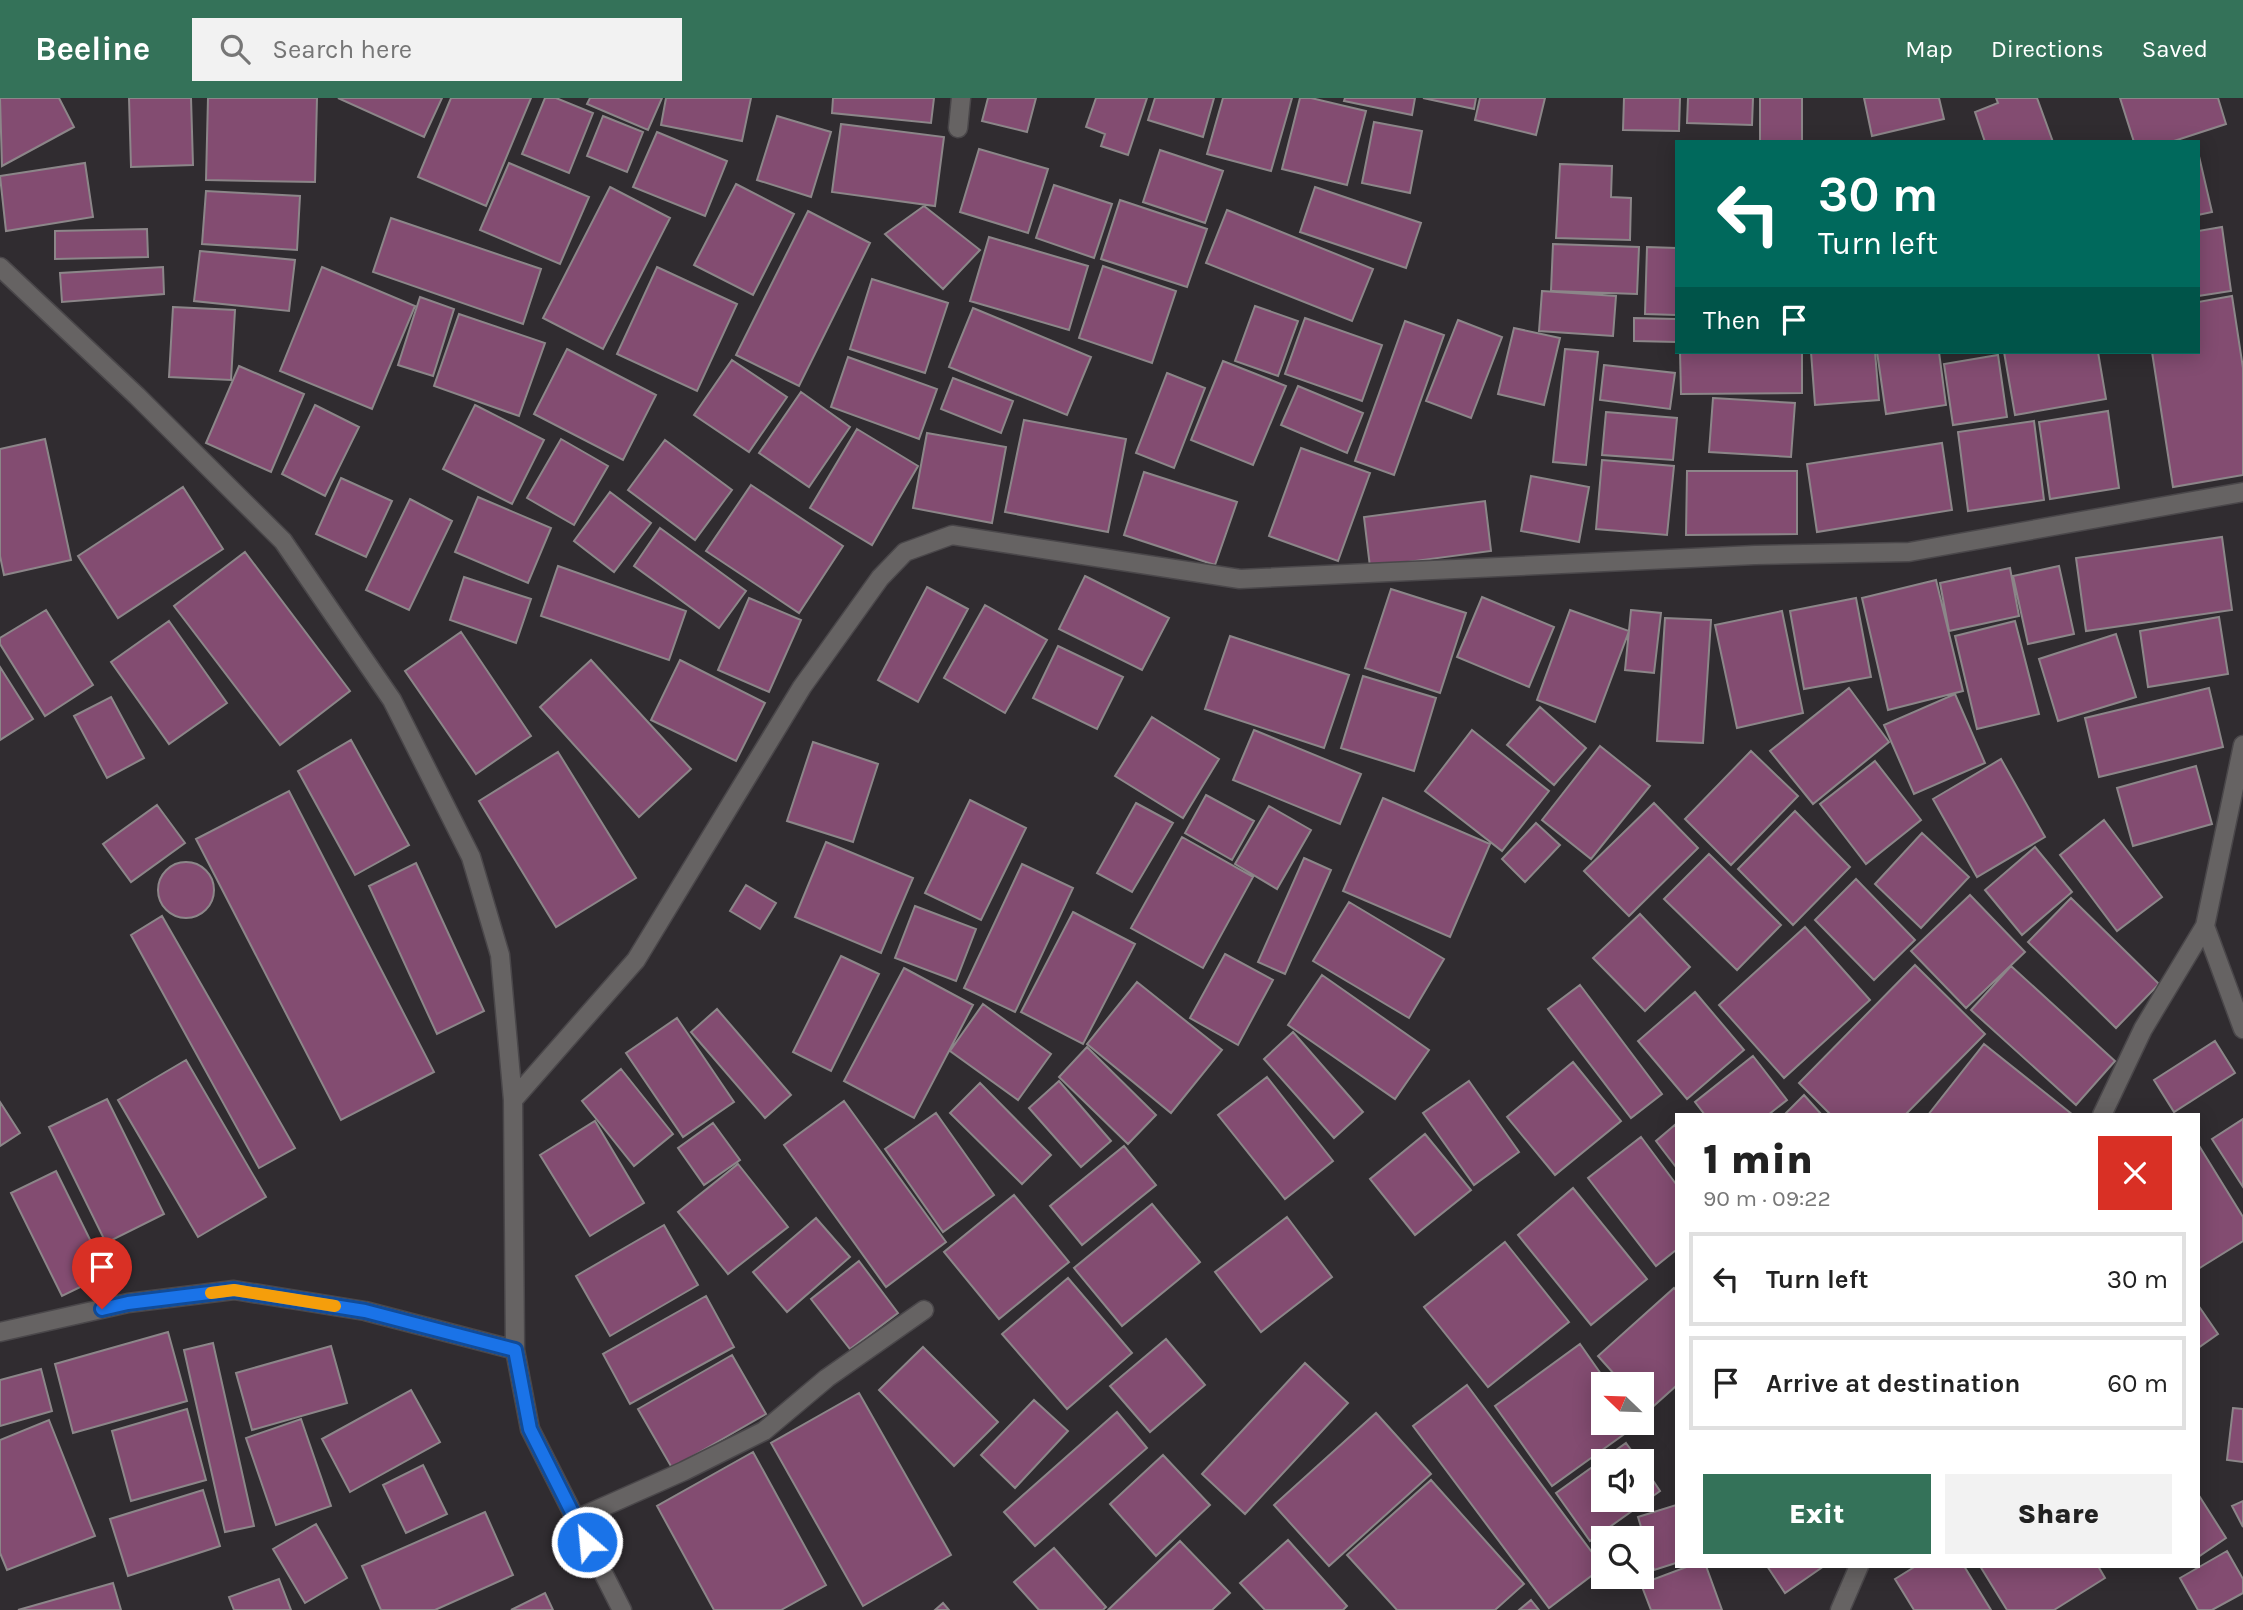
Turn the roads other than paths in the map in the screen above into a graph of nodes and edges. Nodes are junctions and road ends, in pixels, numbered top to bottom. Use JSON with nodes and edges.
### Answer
{"nodes":[{"id":1,"x":961,"y":98,"type":"edge"},
{"id":2,"x":958,"y":128,"type":"dead end"},
{"id":3,"x":0,"y":267,"type":"edge"},
{"id":4,"x":2243,"y":492,"type":"edge"},
{"id":5,"x":2243,"y":745,"type":"edge"},
{"id":6,"x":2205,"y":926,"type":"junction"},
{"id":7,"x":2243,"y":1029,"type":"edge"},
{"id":8,"x":513,"y":1100,"type":"junction"},
{"id":9,"x":2103,"y":1113,"type":"edge"},
{"id":10,"x":924,"y":1310,"type":"dead end"},
{"id":11,"x":0,"y":1332,"type":"edge"},
{"id":12,"x":515,"y":1350,"type":"junction"},
{"id":13,"x":576,"y":1519,"type":"junction"},
{"id":14,"x":1858,"y":1568,"type":"edge"},
{"id":15,"x":621,"y":1610,"type":"edge"},
{"id":16,"x":1840,"y":1610,"type":"edge"}],
"edges":[{"from":1,"to":2,"type":"street"},
{"from":3,"to":8,"type":"street"},
{"from":4,"to":8,"type":"street"},
{"from":5,"to":6,"type":"street"},
{"from":6,"to":7,"type":"street"},
{"from":6,"to":9,"type":"street"},
{"from":8,"to":12,"type":"street"},
{"from":10,"to":13,"type":"street"},
{"from":11,"to":12,"type":"street"},
{"from":12,"to":13,"type":"street"},
{"from":13,"to":15,"type":"street"},
{"from":14,"to":16,"type":"street"}]}
